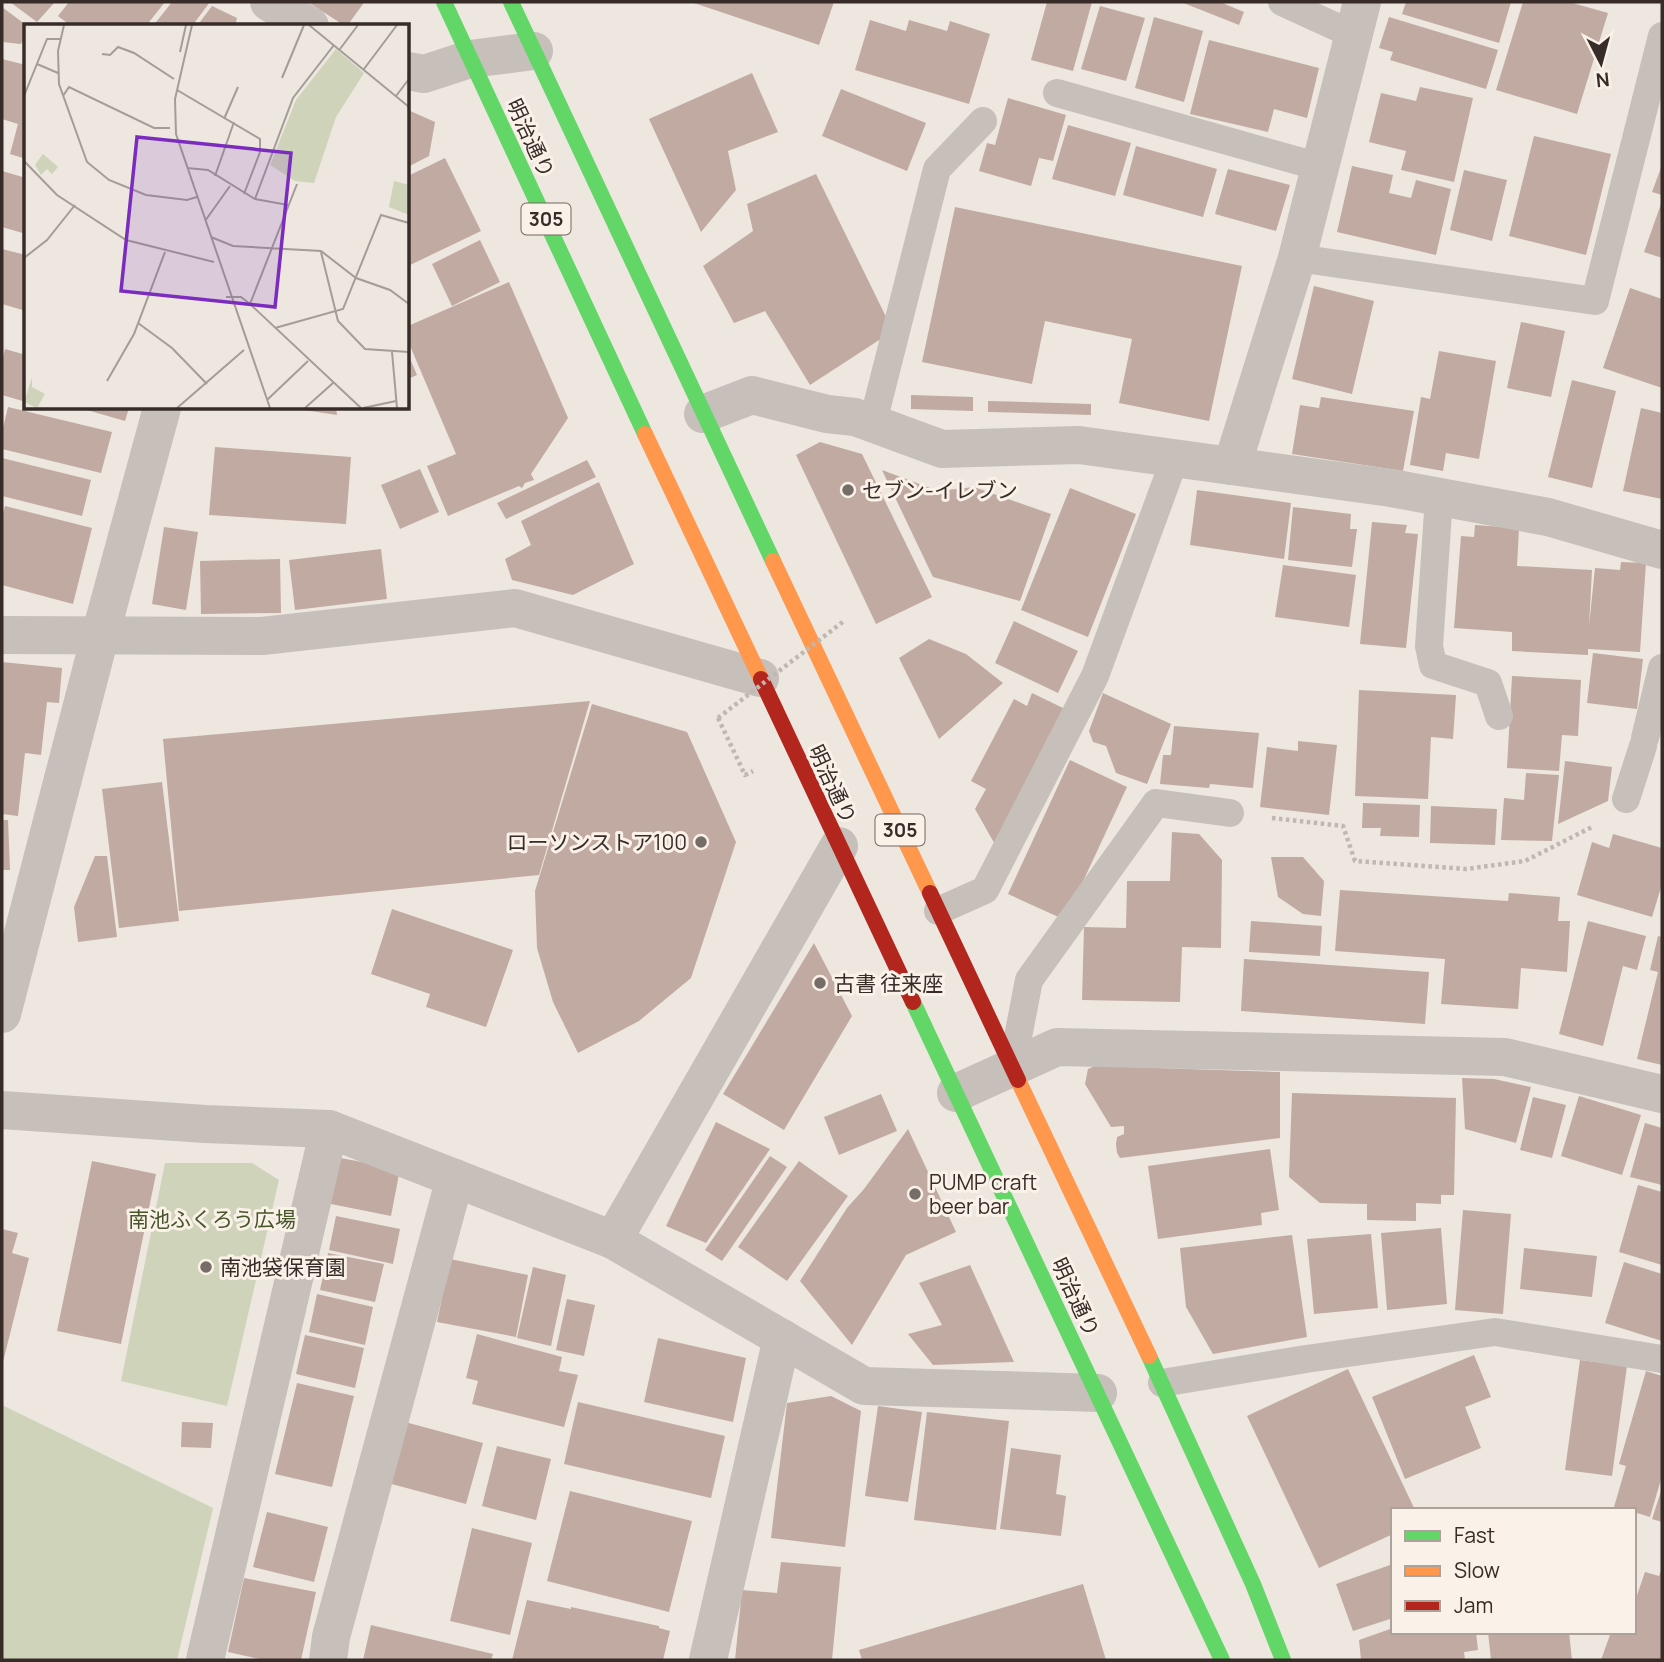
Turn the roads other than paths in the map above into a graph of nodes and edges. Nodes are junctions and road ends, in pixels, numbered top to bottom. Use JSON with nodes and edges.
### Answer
{"nodes":[{"id":1,"x":444,"y":2,"type":"edge"},
{"id":2,"x":511,"y":2,"type":"edge"},
{"id":3,"x":1282,"y":2,"type":"edge"},
{"id":4,"x":269,"y":11,"type":"edge"},
{"id":5,"x":1358,"y":19,"type":"edge"},
{"id":6,"x":305,"y":24,"type":"edge"},
{"id":7,"x":1662,"y":36,"type":"edge"},
{"id":8,"x":534,"y":51,"type":"junction"},
{"id":9,"x":470,"y":59,"type":"junction"},
{"id":10,"x":410,"y":71,"type":"edge"},
{"id":11,"x":1057,"y":93,"type":"dead end"},
{"id":12,"x":983,"y":121,"type":"dead end"},
{"id":13,"x":1320,"y":167,"type":"junction"},
{"id":14,"x":1297,"y":258,"type":"junction"},
{"id":15,"x":161,"y":410,"type":"edge"},
{"id":16,"x":703,"y":414,"type":"junction"},
{"id":17,"x":873,"y":422,"type":"junction"},
{"id":18,"x":1175,"y":458,"type":"junction"},
{"id":19,"x":1232,"y":466,"type":"junction"},
{"id":20,"x":1439,"y":497,"type":"junction"},
{"id":21,"x":1662,"y":550,"type":"edge"},
{"id":22,"x":2,"y":635,"type":"edge"},
{"id":23,"x":100,"y":636,"type":"junction"},
{"id":24,"x":1662,"y":668,"type":"edge"},
{"id":25,"x":760,"y":678,"type":"junction"},
{"id":26,"x":1499,"y":716,"type":"dead end"},
{"id":27,"x":1626,"y":799,"type":"dead end"},
{"id":28,"x":1230,"y":813,"type":"road end"},
{"id":29,"x":839,"y":846,"type":"junction"},
{"id":30,"x":938,"y":911,"type":"junction"},
{"id":31,"x":2,"y":1014,"type":"edge"},
{"id":32,"x":1012,"y":1068,"type":"junction"},
{"id":33,"x":956,"y":1093,"type":"junction"},
{"id":34,"x":1662,"y":1094,"type":"edge"},
{"id":35,"x":2,"y":1110,"type":"edge"},
{"id":36,"x":329,"y":1129,"type":"junction"},
{"id":37,"x":455,"y":1178,"type":"junction"},
{"id":38,"x":613,"y":1240,"type":"junction"},
{"id":39,"x":782,"y":1338,"type":"junction"},
{"id":40,"x":1662,"y":1359,"type":"edge"},
{"id":41,"x":1162,"y":1383,"type":"junction"},
{"id":42,"x":1098,"y":1393,"type":"junction"},
{"id":43,"x":205,"y":1660,"type":"edge"},
{"id":44,"x":328,"y":1660,"type":"edge"},
{"id":45,"x":708,"y":1660,"type":"edge"},
{"id":46,"x":1222,"y":1660,"type":"edge"},
{"id":47,"x":1283,"y":1660,"type":"edge"}],
"edges":[{"from":1,"to":9,"type":"main road","name":"明治通り","number":"305"},
{"from":2,"to":8,"type":"main road","name":"明治通り","number":"305"},
{"from":3,"to":5,"type":"lane"},
{"from":4,"to":6,"type":"street"},
{"from":5,"to":13,"type":"street"},
{"from":7,"to":14,"type":"lane"},
{"from":8,"to":9,"type":"street"},
{"from":8,"to":16,"type":"main road","name":"明治通り","number":"305"},
{"from":9,"to":10,"type":"street"},
{"from":9,"to":25,"type":"main road","name":"明治通り","number":"305"},
{"from":11,"to":13,"type":"lane"},
{"from":12,"to":17,"type":"lane"},
{"from":13,"to":14,"type":"street"},
{"from":14,"to":19,"type":"street"},
{"from":15,"to":23,"type":"street"},
{"from":16,"to":17,"type":"street"},
{"from":16,"to":30,"type":"main road","name":"明治通り","number":"305"},
{"from":17,"to":18,"type":"street"},
{"from":18,"to":19,"type":"street"},
{"from":18,"to":30,"type":"lane"},
{"from":19,"to":20,"type":"street"},
{"from":20,"to":21,"type":"street"},
{"from":20,"to":26,"type":"lane"},
{"from":22,"to":23,"type":"street"},
{"from":23,"to":25,"type":"street"},
{"from":23,"to":31,"type":"street"},
{"from":24,"to":27,"type":"lane"},
{"from":25,"to":29,"type":"main road","name":"明治通り","number":"305"},
{"from":28,"to":32,"type":"lane"},
{"from":29,"to":33,"type":"main road","name":"明治通り","number":"305"},
{"from":29,"to":38,"type":"street"},
{"from":30,"to":32,"type":"main road","name":"明治通り","number":"305"},
{"from":32,"to":33,"type":"street"},
{"from":32,"to":34,"type":"street"},
{"from":32,"to":41,"type":"main road","name":"明治通り","number":"305"},
{"from":33,"to":42,"type":"main road","name":"明治通り","number":"305"},
{"from":35,"to":36,"type":"street"},
{"from":36,"to":37,"type":"street"},
{"from":36,"to":43,"type":"street"},
{"from":37,"to":38,"type":"street"},
{"from":37,"to":44,"type":"street"},
{"from":38,"to":39,"type":"street"},
{"from":39,"to":42,"type":"street"},
{"from":39,"to":45,"type":"street"},
{"from":40,"to":41,"type":"lane"},
{"from":41,"to":47,"type":"main road","name":"明治通り","number":"305"},
{"from":42,"to":46,"type":"main road","name":"明治通り","number":"305"}]}
